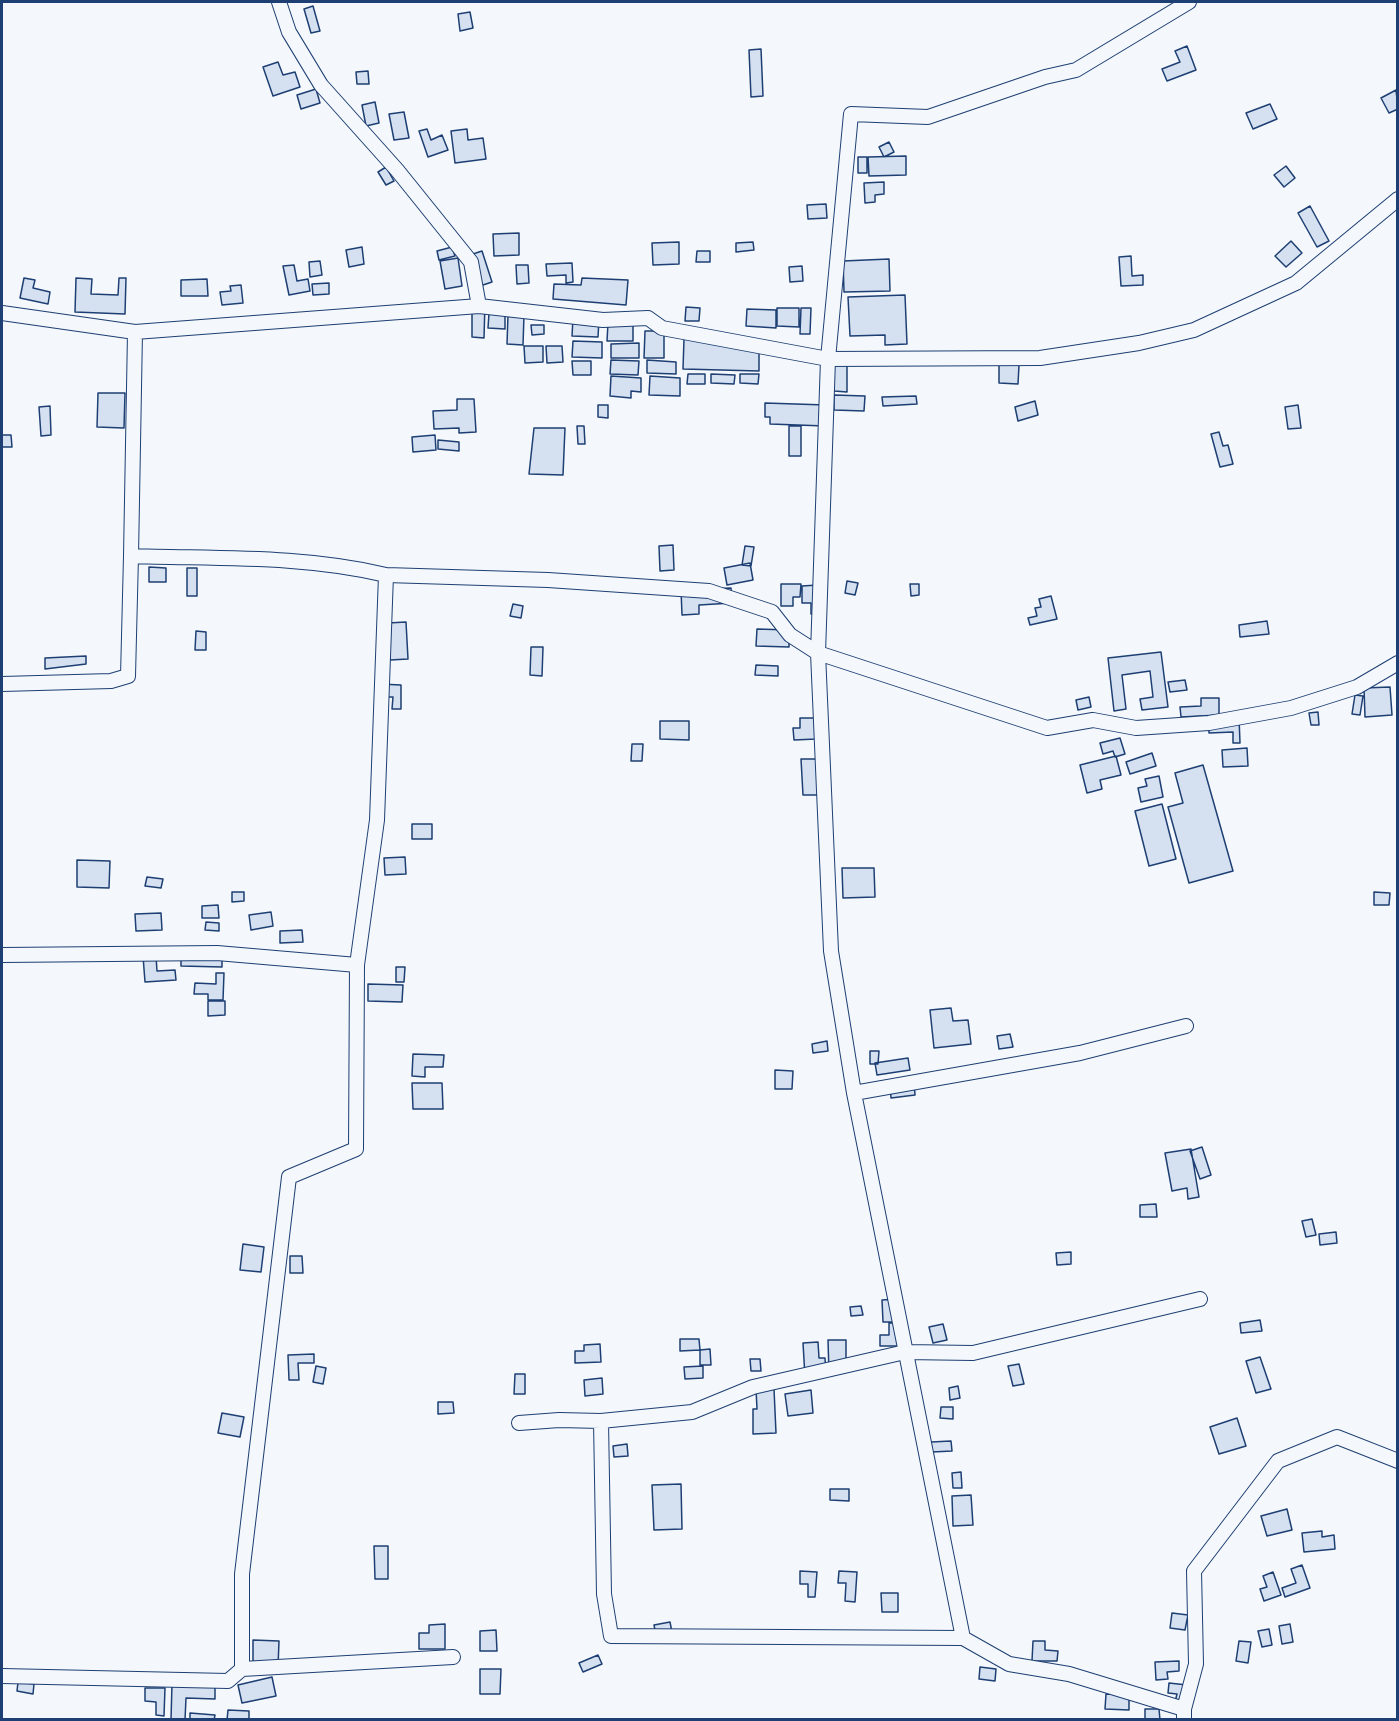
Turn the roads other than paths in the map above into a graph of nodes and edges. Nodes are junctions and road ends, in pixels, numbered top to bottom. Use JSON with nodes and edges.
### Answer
{"nodes":[{"id":1,"x":279,"y":2,"type":"edge"},
{"id":2,"x":1189,"y":2,"type":"edge"},
{"id":3,"x":1398,"y":200,"type":"edge"},
{"id":4,"x":479,"y":306,"type":"junction"},
{"id":5,"x":2,"y":314,"type":"edge"},
{"id":6,"x":135,"y":332,"type":"junction"},
{"id":7,"x":828,"y":359,"type":"junction"},
{"id":8,"x":131,"y":556,"type":"junction"},
{"id":9,"x":386,"y":575,"type":"junction"},
{"id":10,"x":818,"y":653,"type":"junction"},
{"id":11,"x":1398,"y":663,"type":"edge"},
{"id":12,"x":2,"y":684,"type":"edge"},
{"id":13,"x":2,"y":955,"type":"edge"},
{"id":14,"x":357,"y":965,"type":"junction"},
{"id":15,"x":1186,"y":1026,"type":"dead end"},
{"id":16,"x":854,"y":1093,"type":"junction"},
{"id":17,"x":1200,"y":1299,"type":"dead end"},
{"id":18,"x":904,"y":1352,"type":"junction"},
{"id":19,"x":600,"y":1421,"type":"junction"},
{"id":20,"x":519,"y":1423,"type":"dead end"},
{"id":21,"x":1398,"y":1461,"type":"edge"},
{"id":22,"x":963,"y":1638,"type":"junction"},
{"id":23,"x":453,"y":1657,"type":"dead end"},
{"id":24,"x":242,"y":1669,"type":"junction"},
{"id":25,"x":2,"y":1676,"type":"edge"},
{"id":26,"x":1184,"y":1714,"type":"edge"}],
"edges":[{"from":1,"to":4,"type":"street"},
{"from":2,"to":7,"type":"street"},
{"from":3,"to":7,"type":"street"},
{"from":4,"to":6,"type":"street"},
{"from":4,"to":7,"type":"street"},
{"from":5,"to":6,"type":"street"},
{"from":6,"to":8,"type":"street"},
{"from":7,"to":10,"type":"street"},
{"from":8,"to":9,"type":"street"},
{"from":8,"to":12,"type":"street"},
{"from":9,"to":10,"type":"street"},
{"from":9,"to":14,"type":"street"},
{"from":10,"to":11,"type":"street"},
{"from":10,"to":16,"type":"street"},
{"from":13,"to":14,"type":"street"},
{"from":14,"to":24,"type":"street"},
{"from":15,"to":16,"type":"street"},
{"from":16,"to":18,"type":"street"},
{"from":17,"to":18,"type":"street"},
{"from":18,"to":19,"type":"street"},
{"from":18,"to":22,"type":"street"},
{"from":19,"to":20,"type":"street"},
{"from":19,"to":22,"type":"street"},
{"from":21,"to":26,"type":"street"},
{"from":22,"to":26,"type":"street"},
{"from":23,"to":24,"type":"street"},
{"from":24,"to":25,"type":"street"}]}
